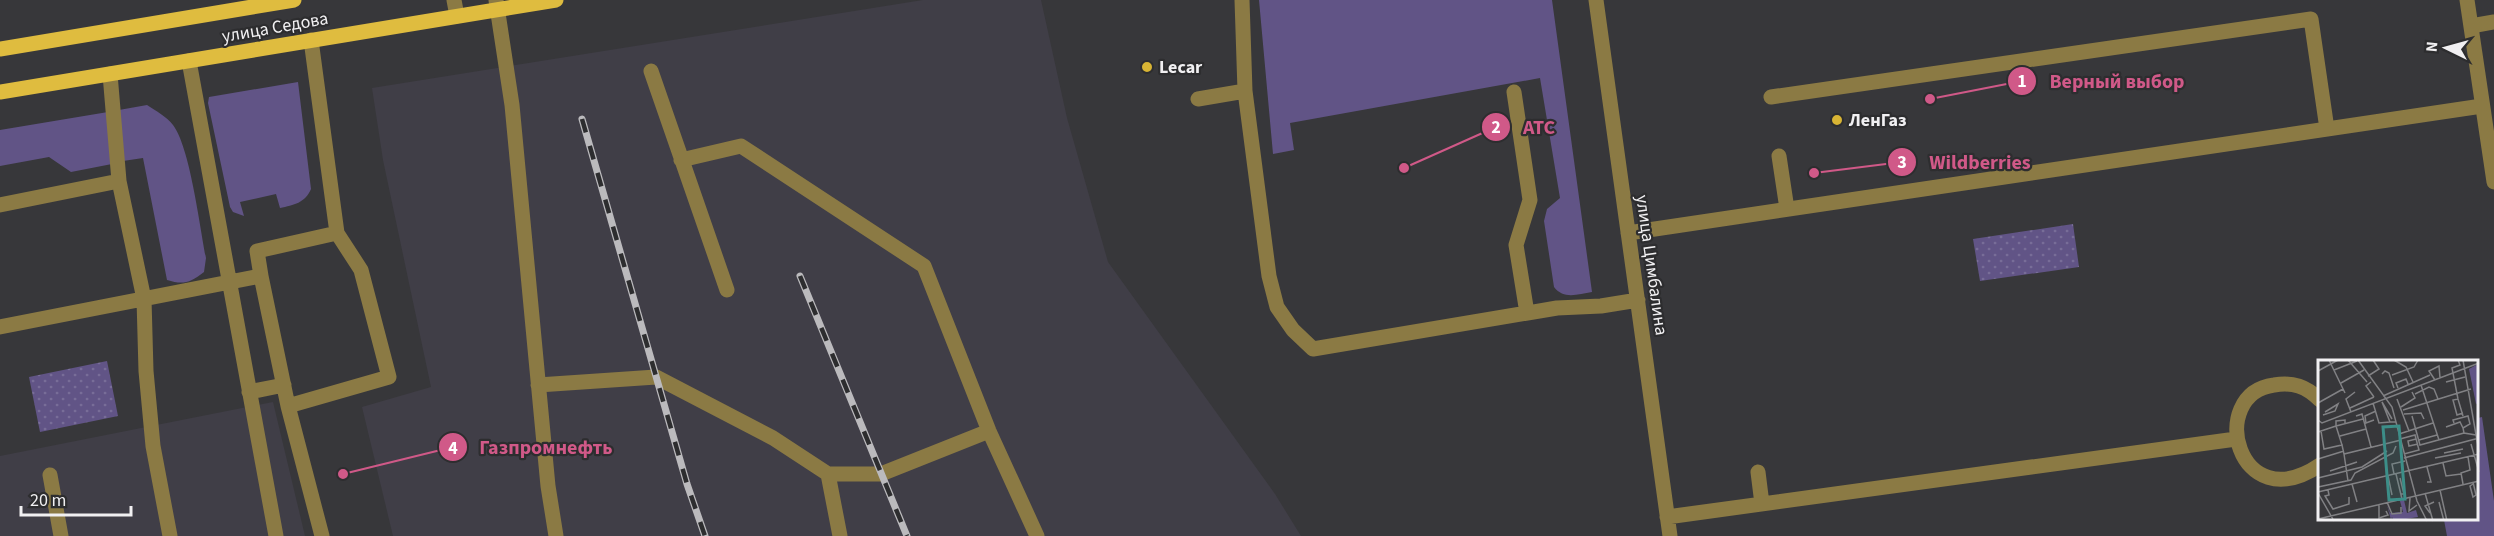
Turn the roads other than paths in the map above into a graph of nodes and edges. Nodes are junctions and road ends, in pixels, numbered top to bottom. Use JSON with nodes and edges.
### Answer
{"nodes":[{"id":1,"x":454,"y":0,"type":"edge"},
{"id":2,"x":556,"y":0,"type":"edge"},
{"id":3,"x":1242,"y":0,"type":"edge"},
{"id":4,"x":1596,"y":0,"type":"edge"},
{"id":5,"x":2467,"y":0,"type":"edge"},
{"id":6,"x":286,"y":1,"type":"edge"},
{"id":7,"x":497,"y":5,"type":"edge"},
{"id":8,"x":457,"y":16,"type":"junction"},
{"id":9,"x":2494,"y":22,"type":"edge"},
{"id":10,"x":2471,"y":26,"type":"junction"},
{"id":11,"x":311,"y":40,"type":"junction"},
{"id":12,"x":0,"y":49,"type":"edge"},
{"id":13,"x":189,"y":62,"type":"junction"},
{"id":14,"x":651,"y":71,"type":"dead end"},
{"id":15,"x":110,"y":74,"type":"junction"},
{"id":16,"x":0,"y":90,"type":"edge"},
{"id":17,"x":1245,"y":91,"type":"junction"},
{"id":18,"x":1514,"y":92,"type":"dead end"},
{"id":19,"x":1771,"y":97,"type":"dead end"},
{"id":20,"x":1198,"y":99,"type":"dead end"},
{"id":21,"x":2482,"y":106,"type":"junction"},
{"id":22,"x":2327,"y":129,"type":"junction"},
{"id":23,"x":2492,"y":150,"type":"edge"},
{"id":24,"x":1779,"y":156,"type":"dead end"},
{"id":25,"x":681,"y":160,"type":"junction"},
{"id":26,"x":119,"y":181,"type":"junction"},
{"id":27,"x":2494,"y":182,"type":"edge"},
{"id":28,"x":0,"y":205,"type":"edge"},
{"id":29,"x":1787,"y":209,"type":"junction"},
{"id":30,"x":1628,"y":233,"type":"junction"},
{"id":31,"x":337,"y":234,"type":"junction"},
{"id":32,"x":261,"y":276,"type":"junction"},
{"id":33,"x":229,"y":282,"type":"junction"},
{"id":34,"x":727,"y":290,"type":"dead end"},
{"id":35,"x":144,"y":299,"type":"junction"},
{"id":36,"x":1638,"y":300,"type":"junction"},
{"id":37,"x":1527,"y":313,"type":"junction"},
{"id":38,"x":0,"y":327,"type":"edge"},
{"id":39,"x":284,"y":385,"type":"junction"},
{"id":40,"x":538,"y":385,"type":"junction"},
{"id":41,"x":249,"y":392,"type":"junction"},
{"id":42,"x":2318,"y":398,"type":"edge"},
{"id":43,"x":288,"y":406,"type":"junction"},
{"id":44,"x":989,"y":430,"type":"junction"},
{"id":45,"x":2236,"y":439,"type":"junction"},
{"id":46,"x":2318,"y":466,"type":"edge"},
{"id":47,"x":1758,"y":471,"type":"dead end"},
{"id":48,"x":828,"y":474,"type":"junction"},
{"id":49,"x":50,"y":475,"type":"dead end"},
{"id":50,"x":1762,"y":504,"type":"junction"},
{"id":51,"x":1667,"y":517,"type":"junction"},
{"id":52,"x":61,"y":536,"type":"edge"},
{"id":53,"x":170,"y":536,"type":"edge"},
{"id":54,"x":276,"y":536,"type":"edge"},
{"id":55,"x":322,"y":536,"type":"edge"},
{"id":56,"x":556,"y":536,"type":"edge"},
{"id":57,"x":840,"y":536,"type":"edge"},
{"id":58,"x":1037,"y":536,"type":"edge"},
{"id":59,"x":1670,"y":536,"type":"edge"}],
"edges":[{"from":1,"to":8,"type":"street"},
{"from":2,"to":7,"type":"main road","name":"улица Седова"},
{"from":3,"to":17,"type":"street"},
{"from":4,"to":30,"type":"street","name":"улица Цимбалина"},
{"from":5,"to":10,"type":"street"},
{"from":6,"to":12,"type":"main road","name":"улица Седова"},
{"from":7,"to":8,"type":"main road","name":"улица Седова"},
{"from":7,"to":40,"type":"street"},
{"from":8,"to":11,"type":"main road","name":"улица Седова"},
{"from":9,"to":10,"type":"street"},
{"from":10,"to":21,"type":"street"},
{"from":11,"to":13,"type":"main road","name":"улица Седова"},
{"from":11,"to":31,"type":"street"},
{"from":13,"to":15,"type":"main road","name":"улица Седова"},
{"from":13,"to":33,"type":"street"},
{"from":14,"to":25,"type":"street"},
{"from":15,"to":16,"type":"main road","name":"улица Седова"},
{"from":15,"to":26,"type":"street"},
{"from":17,"to":20,"type":"street"},
{"from":17,"to":37,"type":"street"},
{"from":18,"to":37,"type":"street"},
{"from":19,"to":22,"type":"street"},
{"from":21,"to":22,"type":"street"},
{"from":21,"to":23,"type":"street"},
{"from":22,"to":29,"type":"street"},
{"from":23,"to":27,"type":"street"},
{"from":24,"to":29,"type":"street"},
{"from":25,"to":34,"type":"street"},
{"from":25,"to":44,"type":"street"},
{"from":26,"to":28,"type":"street"},
{"from":26,"to":35,"type":"street"},
{"from":29,"to":30,"type":"street"},
{"from":30,"to":36,"type":"street","name":"улица Цимбалина"},
{"from":31,"to":32,"type":"street"},
{"from":31,"to":43,"type":"street"},
{"from":32,"to":33,"type":"street"},
{"from":32,"to":39,"type":"street"},
{"from":33,"to":35,"type":"street"},
{"from":33,"to":41,"type":"street"},
{"from":35,"to":38,"type":"street"},
{"from":35,"to":53,"type":"street"},
{"from":36,"to":37,"type":"street"},
{"from":36,"to":51,"type":"street","name":"улица Цимбалина"},
{"from":39,"to":41,"type":"street"},
{"from":39,"to":43,"type":"street"},
{"from":40,"to":48,"type":"street"},
{"from":40,"to":56,"type":"street"},
{"from":41,"to":54,"type":"street"},
{"from":42,"to":45,"type":"street"},
{"from":43,"to":55,"type":"street"},
{"from":44,"to":48,"type":"street"},
{"from":44,"to":58,"type":"street"},
{"from":45,"to":46,"type":"street"},
{"from":45,"to":50,"type":"street"},
{"from":47,"to":50,"type":"street"},
{"from":48,"to":57,"type":"street"},
{"from":49,"to":52,"type":"street"},
{"from":50,"to":51,"type":"street"},
{"from":51,"to":59,"type":"street","name":"улица Цимбалина"}]}
